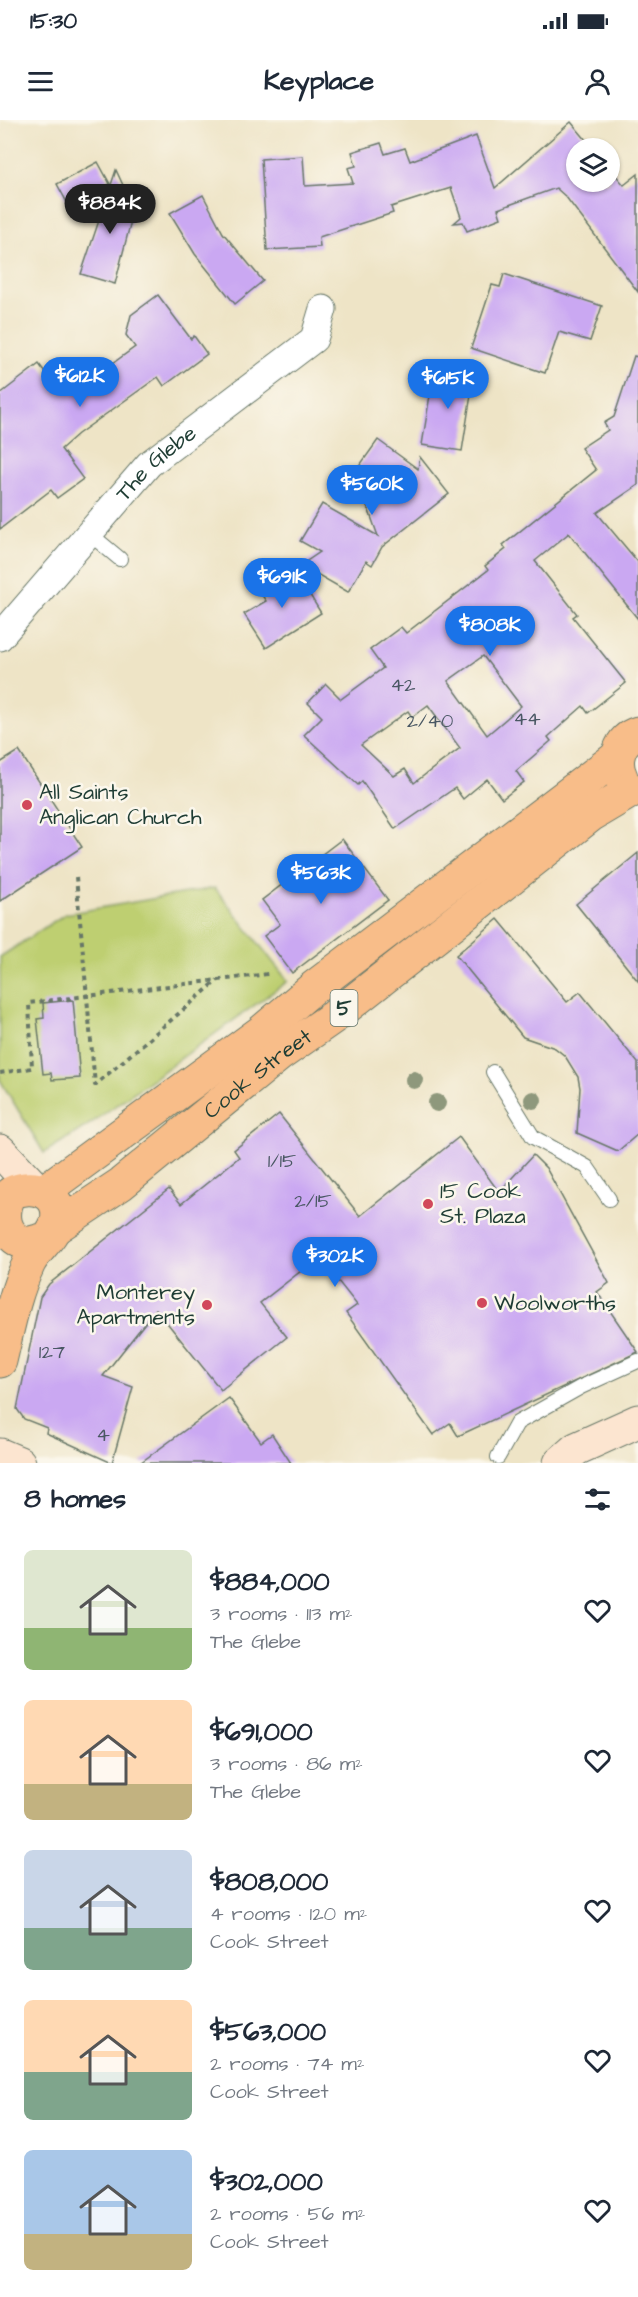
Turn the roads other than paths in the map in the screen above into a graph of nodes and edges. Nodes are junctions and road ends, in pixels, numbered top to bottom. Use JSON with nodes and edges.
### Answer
{"nodes":[{"id":1,"x":322,"y":309,"type":"dead end"},
{"id":2,"x":90,"y":534,"type":"junction"},
{"id":3,"x":120,"y":559,"type":"dead end"},
{"id":4,"x":0,"y":637,"type":"edge"},
{"id":5,"x":628,"y":745,"type":"edge"},
{"id":6,"x":636,"y":791,"type":"edge"},
{"id":7,"x":493,"y":1072,"type":"dead end"},
{"id":8,"x":0,"y":1150,"type":"edge"},
{"id":9,"x":39,"y":1189,"type":"junction"},
{"id":10,"x":609,"y":1199,"type":"dead end"},
{"id":11,"x":3,"y":1229,"type":"edge"},
{"id":12,"x":51,"y":1233,"type":"junction"},
{"id":13,"x":0,"y":1361,"type":"edge"},
{"id":14,"x":638,"y":1361,"type":"edge"},
{"id":15,"x":638,"y":1421,"type":"edge"},
{"id":16,"x":0,"y":1455,"type":"edge"},
{"id":17,"x":498,"y":1457,"type":"dead end"},
{"id":18,"x":19,"y":1463,"type":"edge"},
{"id":19,"x":560,"y":1463,"type":"edge"}],
"edges":[{"from":1,"to":2,"type":"street","name":"The Glebe"},
{"from":2,"to":3,"type":"lane"},
{"from":2,"to":4,"type":"street","name":"The Glebe"},
{"from":5,"to":6,"type":"main road","number":"5"},
{"from":5,"to":9,"type":"main road","name":"Cook Street","number":"5"},
{"from":6,"to":12,"type":"main road","name":"Cook Street","number":"5"},
{"from":7,"to":10,"type":"lane"},
{"from":8,"to":9,"type":"street"},
{"from":9,"to":11,"type":"main road","number":"5"},
{"from":9,"to":12,"type":"main road"},
{"from":11,"to":12,"type":"main road","number":"5"},
{"from":12,"to":13,"type":"main road","number":"5"},
{"from":14,"to":17,"type":"lane"},
{"from":15,"to":19,"type":"street"},
{"from":16,"to":18,"type":"street"}]}
